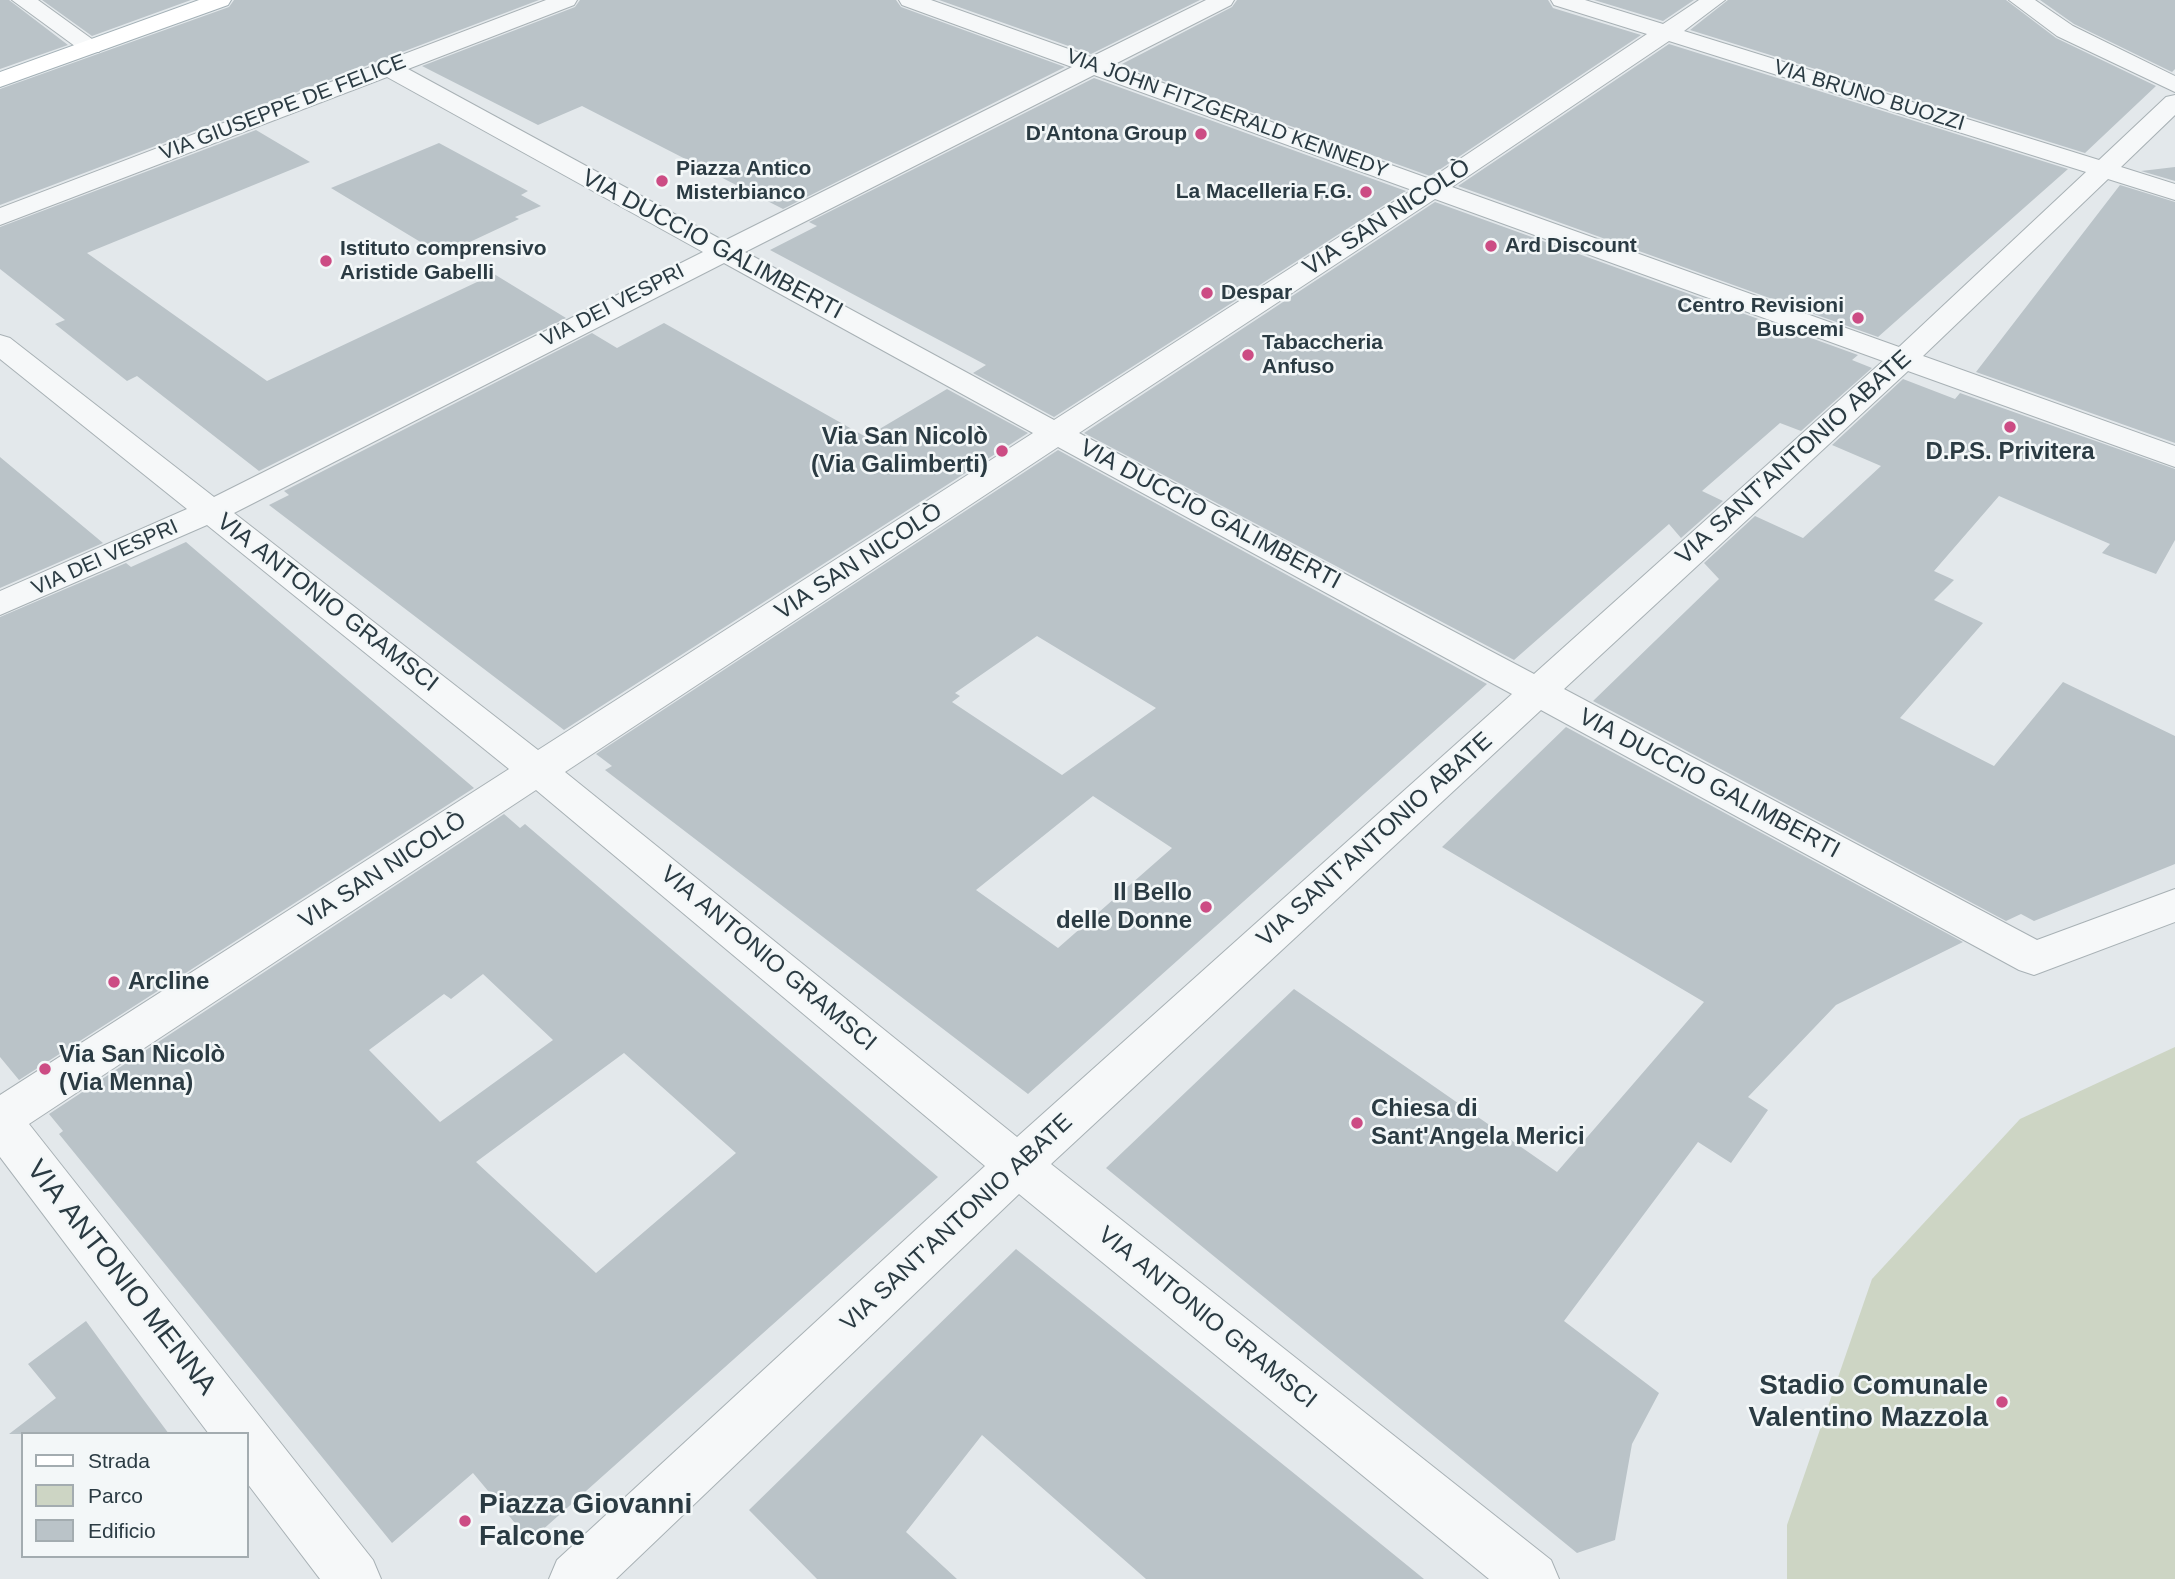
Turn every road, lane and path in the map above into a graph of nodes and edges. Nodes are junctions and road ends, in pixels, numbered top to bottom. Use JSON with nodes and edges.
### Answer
{"nodes":[{"id":1,"x":23,"y":0,"type":"edge"},
{"id":2,"x":220,"y":0,"type":"edge"},
{"id":3,"x":565,"y":0,"type":"edge"},
{"id":4,"x":910,"y":0,"type":"edge"},
{"id":5,"x":1223,"y":0,"type":"edge"},
{"id":6,"x":1562,"y":0,"type":"edge"},
{"id":7,"x":1714,"y":0,"type":"edge"},
{"id":8,"x":2020,"y":0,"type":"edge"},
{"id":9,"x":1664,"y":32,"type":"junction"},
{"id":10,"x":90,"y":47,"type":"junction"},
{"id":11,"x":1092,"y":65,"type":"junction"},
{"id":12,"x":388,"y":68,"type":"junction"},
{"id":13,"x":0,"y":80,"type":"edge"},
{"id":14,"x":2175,"y":85,"type":"edge"},
{"id":15,"x":2175,"y":102,"type":"edge"},
{"id":16,"x":2102,"y":169,"type":"junction"},
{"id":17,"x":1432,"y":189,"type":"junction"},
{"id":18,"x":2175,"y":192,"type":"edge"},
{"id":19,"x":0,"y":217,"type":"edge"},
{"id":20,"x":723,"y":250,"type":"junction"},
{"id":21,"x":0,"y":344,"type":"edge"},
{"id":22,"x":1904,"y":358,"type":"junction"},
{"id":23,"x":1056,"y":433,"type":"junction"},
{"id":24,"x":2175,"y":457,"type":"edge"},
{"id":25,"x":211,"y":511,"type":"junction"},
{"id":26,"x":0,"y":604,"type":"edge"},
{"id":27,"x":1538,"y":692,"type":"junction"},
{"id":28,"x":538,"y":771,"type":"junction"},
{"id":29,"x":2175,"y":905,"type":"edge"},
{"id":30,"x":0,"y":1120,"type":"edge"},
{"id":31,"x":1018,"y":1166,"type":"junction"},
{"id":32,"x":239,"y":1432,"type":"edge"},
{"id":33,"x":248,"y":1442,"type":"edge"},
{"id":34,"x":353,"y":1578,"type":"edge"},
{"id":35,"x":576,"y":1579,"type":"edge"},
{"id":36,"x":1532,"y":1579,"type":"edge"}],
"edges":[{"from":1,"to":10,"type":"street"},
{"from":2,"to":10,"type":"main road"},
{"from":3,"to":12,"type":"street","name":"VIA GIUSEPPE DE FELICE"},
{"from":4,"to":11,"type":"street","name":"VIA JOHN FITZGERALD KENNEDY"},
{"from":5,"to":11,"type":"street","name":"VIA DEI VESPRI"},
{"from":6,"to":9,"type":"street","name":"VIA BRUNO BUOZZI"},
{"from":7,"to":9,"type":"street","name":"VIA SAN NICOLÒ"},
{"from":8,"to":14,"type":"street"},
{"from":9,"to":16,"type":"street","name":"VIA BRUNO BUOZZI"},
{"from":9,"to":17,"type":"street","name":"VIA SAN NICOLÒ"},
{"from":10,"to":13,"type":"main road"},
{"from":11,"to":17,"type":"street","name":"VIA JOHN FITZGERALD KENNEDY"},
{"from":11,"to":20,"type":"street","name":"VIA DEI VESPRI"},
{"from":12,"to":19,"type":"street","name":"VIA GIUSEPPE DE FELICE"},
{"from":12,"to":20,"type":"street","name":"VIA DUCCIO GALIMBERTI"},
{"from":15,"to":16,"type":"street","name":"VIA SANT'ANTONIO ABATE"},
{"from":16,"to":18,"type":"street","name":"VIA BRUNO BUOZZI"},
{"from":16,"to":22,"type":"street","name":"VIA SANT'ANTONIO ABATE"},
{"from":17,"to":22,"type":"street","name":"VIA JOHN FITZGERALD KENNEDY"},
{"from":17,"to":23,"type":"street","name":"VIA SAN NICOLÒ"},
{"from":20,"to":23,"type":"street","name":"VIA DUCCIO GALIMBERTI"},
{"from":20,"to":25,"type":"street","name":"VIA DEI VESPRI"},
{"from":21,"to":25,"type":"street","name":"VIA ANTONIO GRAMSCI"},
{"from":22,"to":24,"type":"street","name":"VIA JOHN FITZGERALD KENNEDY"},
{"from":22,"to":27,"type":"street","name":"VIA SANT'ANTONIO ABATE"},
{"from":23,"to":27,"type":"street","name":"VIA DUCCIO GALIMBERTI"},
{"from":23,"to":28,"type":"street","name":"VIA SAN NICOLÒ"},
{"from":25,"to":26,"type":"street","name":"VIA DEI VESPRI"},
{"from":25,"to":28,"type":"street","name":"VIA ANTONIO GRAMSCI"},
{"from":27,"to":29,"type":"street","name":"VIA DUCCIO GALIMBERTI"},
{"from":27,"to":31,"type":"street","name":"VIA SANT'ANTONIO ABATE"},
{"from":28,"to":30,"type":"street","name":"VIA SAN NICOLÒ"},
{"from":28,"to":31,"type":"street","name":"VIA ANTONIO GRAMSCI"},
{"from":30,"to":32,"type":"street","name":"VIA ANTONIO MENNA"},
{"from":31,"to":35,"type":"street","name":"VIA SANT'ANTONIO ABATE"},
{"from":31,"to":36,"type":"street","name":"VIA ANTONIO GRAMSCI"},
{"from":33,"to":34,"type":"street"}]}
